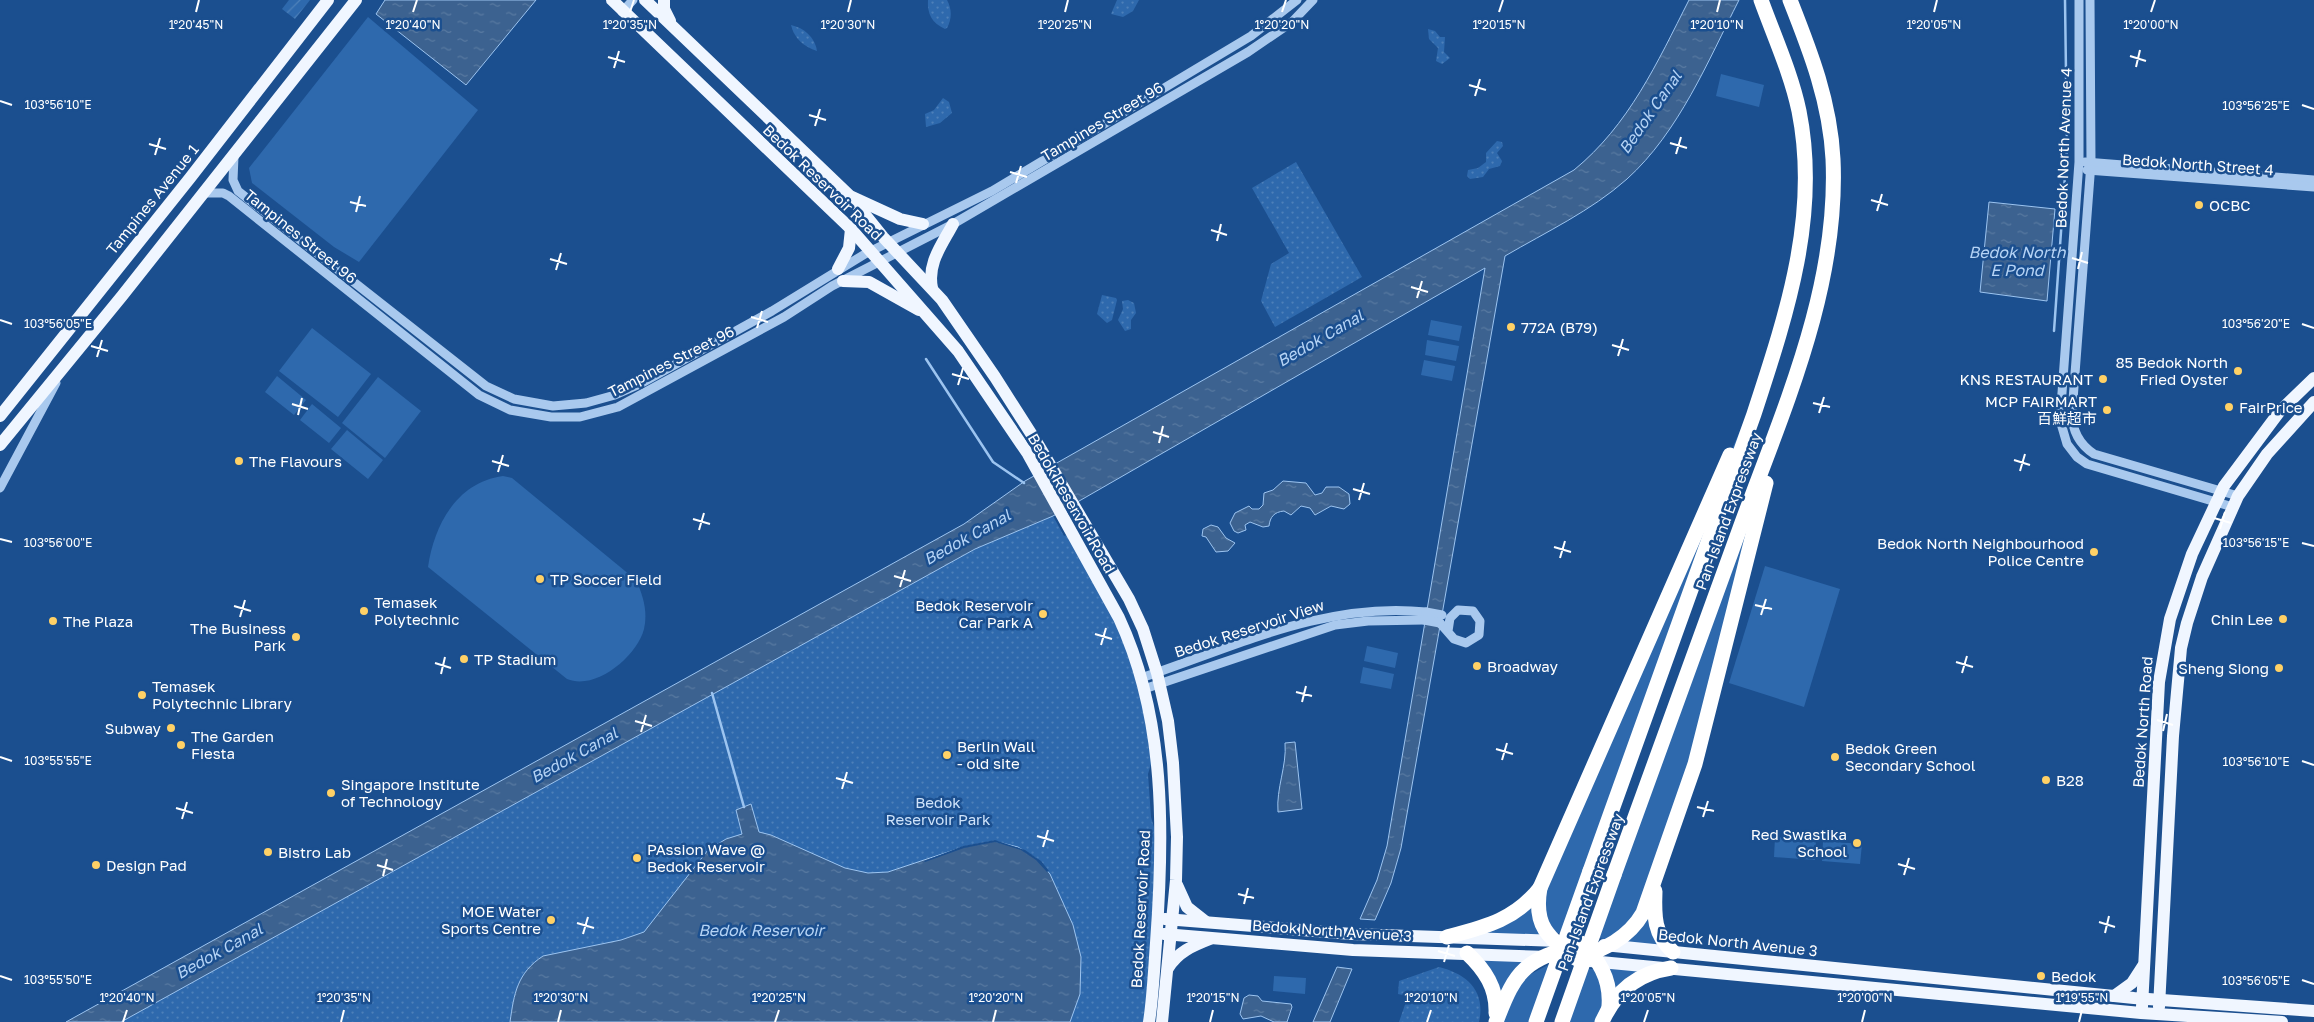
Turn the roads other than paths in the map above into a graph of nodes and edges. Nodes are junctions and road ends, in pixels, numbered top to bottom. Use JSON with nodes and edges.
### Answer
{"nodes":[{"id":1,"x":328,"y":0,"type":"edge"},
{"id":2,"x":356,"y":0,"type":"edge"},
{"id":3,"x":612,"y":0,"type":"edge"},
{"id":4,"x":633,"y":0,"type":"edge"},
{"id":5,"x":644,"y":0,"type":"edge"},
{"id":6,"x":664,"y":0,"type":"edge"},
{"id":7,"x":1297,"y":0,"type":"edge"},
{"id":8,"x":1313,"y":0,"type":"edge"},
{"id":9,"x":1761,"y":0,"type":"edge"},
{"id":10,"x":1790,"y":0,"type":"edge"},
{"id":11,"x":2079,"y":0,"type":"edge"},
{"id":12,"x":2090,"y":0,"type":"edge"},
{"id":13,"x":622,"y":12,"type":"junction"},
{"id":14,"x":311,"y":23,"type":"junction"},
{"id":15,"x":674,"y":30,"type":"junction"},
{"id":16,"x":327,"y":37,"type":"junction"},
{"id":17,"x":234,"y":151,"type":"junction"},
{"id":18,"x":2079,"y":165,"type":"junction"},
{"id":19,"x":2091,"y":166,"type":"junction"},
{"id":20,"x":2314,"y":180,"type":"edge"},
{"id":21,"x":2314,"y":187,"type":"edge"},
{"id":22,"x":202,"y":194,"type":"junction"},
{"id":23,"x":850,"y":196,"type":"junction"},
{"id":24,"x":173,"y":198,"type":"junction"},
{"id":25,"x":190,"y":210,"type":"junction"},
{"id":26,"x":923,"y":224,"type":"junction"},
{"id":27,"x":953,"y":224,"type":"junction"},
{"id":28,"x":851,"y":229,"type":"junction"},
{"id":29,"x":888,"y":242,"type":"junction"},
{"id":30,"x":871,"y":251,"type":"junction"},
{"id":31,"x":898,"y":253,"type":"junction"},
{"id":32,"x":881,"y":262,"type":"junction"},
{"id":33,"x":840,"y":275,"type":"junction"},
{"id":34,"x":932,"y":288,"type":"junction"},
{"id":35,"x":925,"y":313,"type":"junction"},
{"id":36,"x":93,"y":330,"type":"junction"},
{"id":37,"x":66,"y":334,"type":"junction"},
{"id":38,"x":1775,"y":349,"type":"junction"},
{"id":39,"x":65,"y":366,"type":"junction"},
{"id":40,"x":2314,"y":378,"type":"edge"},
{"id":41,"x":2314,"y":402,"type":"edge"},
{"id":42,"x":0,"y":416,"type":"edge"},
{"id":43,"x":0,"y":445,"type":"edge"},
{"id":44,"x":1766,"y":459,"type":"junction"},
{"id":45,"x":0,"y":488,"type":"edge"},
{"id":46,"x":2219,"y":496,"type":"junction"},
{"id":47,"x":2236,"y":501,"type":"junction"},
{"id":48,"x":2197,"y":588,"type":"junction"},
{"id":49,"x":2178,"y":591,"type":"junction"},
{"id":50,"x":1456,"y":612,"type":"junction"},
{"id":51,"x":1441,"y":619,"type":"junction"},
{"id":52,"x":1448,"y":631,"type":"junction"},
{"id":53,"x":1158,"y":679,"type":"junction"},
{"id":54,"x":1143,"y":684,"type":"junction"},
{"id":55,"x":1176,"y":880,"type":"junction"},
{"id":56,"x":1657,"y":880,"type":"junction"},
{"id":57,"x":1540,"y":888,"type":"junction"},
{"id":58,"x":1158,"y":919,"type":"junction"},
{"id":59,"x":1172,"y":920,"type":"junction"},
{"id":60,"x":1206,"y":922,"type":"junction"},
{"id":61,"x":1156,"y":933,"type":"junction"},
{"id":62,"x":1171,"y":934,"type":"junction"},
{"id":63,"x":1214,"y":937,"type":"junction"},
{"id":64,"x":1447,"y":937,"type":"junction"},
{"id":65,"x":1581,"y":943,"type":"junction"},
{"id":66,"x":1559,"y":945,"type":"junction"},
{"id":67,"x":1610,"y":946,"type":"junction"},
{"id":68,"x":1674,"y":952,"type":"junction"},
{"id":69,"x":1467,"y":953,"type":"junction"},
{"id":70,"x":1544,"y":956,"type":"junction"},
{"id":71,"x":1596,"y":958,"type":"junction"},
{"id":72,"x":1577,"y":960,"type":"junction"},
{"id":73,"x":2145,"y":962,"type":"junction"},
{"id":74,"x":1671,"y":968,"type":"junction"},
{"id":75,"x":1168,"y":969,"type":"junction"},
{"id":76,"x":2114,"y":996,"type":"junction"},
{"id":77,"x":2142,"y":998,"type":"junction"},
{"id":78,"x":2159,"y":1000,"type":"junction"},
{"id":79,"x":1609,"y":1006,"type":"junction"},
{"id":80,"x":2112,"y":1011,"type":"junction"},
{"id":81,"x":2314,"y":1011,"type":"edge"},
{"id":82,"x":2141,"y":1018,"type":"edge"},
{"id":83,"x":2159,"y":1018,"type":"edge"},
{"id":84,"x":1149,"y":1022,"type":"edge"},
{"id":85,"x":1162,"y":1022,"type":"edge"},
{"id":86,"x":1496,"y":1022,"type":"edge"},
{"id":87,"x":1536,"y":1022,"type":"edge"},
{"id":88,"x":1562,"y":1022,"type":"edge"},
{"id":89,"x":1602,"y":1022,"type":"edge"},
{"id":90,"x":2127,"y":1022,"type":"edge"},
{"id":91,"x":2282,"y":1022,"type":"edge"}],
"edges":[{"from":1,"to":14,"type":"main road","name":"Tampines Avenue 1"},
{"from":2,"to":16,"type":"main road"},
{"from":3,"to":13,"type":"main road","name":"Bedok Reservoir Road"},
{"from":4,"to":13,"type":"street"},
{"from":5,"to":15,"type":"main road","name":"Bedok Reservoir Road"},
{"from":6,"to":15,"type":"main road"},
{"from":7,"to":26,"type":"street","name":"Tampines Street 96"},
{"from":8,"to":27,"type":"street","name":"Tampines Street 96"},
{"from":9,"to":38,"type":"highway","name":"Pan-Island Expressway"},
{"from":10,"to":44,"type":"highway","name":"Pan-Island Expressway"},
{"from":11,"to":18,"type":"street","name":"Bedok North Avenue 4"},
{"from":12,"to":19,"type":"street","name":"Bedok North Avenue 4"},
{"from":13,"to":28,"type":"main road","name":"Bedok Reservoir Road"},
{"from":14,"to":16,"type":"main road"},
{"from":14,"to":24,"type":"main road","name":"Tampines Avenue 1"},
{"from":15,"to":23,"type":"main road","name":"Bedok Reservoir Road"},
{"from":16,"to":17,"type":"main road"},
{"from":17,"to":22,"type":"main road"},
{"from":17,"to":33,"type":"street","name":"Tampines Street 96"},
{"from":18,"to":19,"type":"street","name":"Bedok North Street 4"},
{"from":18,"to":46,"type":"street","name":"Bedok North Avenue 4"},
{"from":19,"to":20,"type":"street","name":"Bedok North Street 4"},
{"from":19,"to":21,"type":"street","name":"Bedok North Street 4"},
{"from":19,"to":46,"type":"street","name":"Bedok North Avenue 4"},
{"from":22,"to":25,"type":"main road"},
{"from":22,"to":33,"type":"street","name":"Tampines Street 96"},
{"from":23,"to":26,"type":"main road"},
{"from":23,"to":29,"type":"main road","name":"Bedok Reservoir Road"},
{"from":24,"to":25,"type":"main road"},
{"from":24,"to":37,"type":"main road","name":"Tampines Avenue 1"},
{"from":25,"to":36,"type":"main road"},
{"from":26,"to":29,"type":"street","name":"Tampines Street 96"},
{"from":27,"to":31,"type":"street","name":"Tampines Street 96"},
{"from":27,"to":34,"type":"main road"},
{"from":28,"to":30,"type":"main road","name":"Bedok Reservoir Road"},
{"from":28,"to":33,"type":"main road"},
{"from":29,"to":30,"type":"street","name":"Tampines Street 96"},
{"from":29,"to":31,"type":"main road","name":"Bedok Reservoir Road"},
{"from":30,"to":32,"type":"main road","name":"Bedok Reservoir Road"},
{"from":30,"to":33,"type":"street","name":"Tampines Street 96"},
{"from":31,"to":32,"type":"street","name":"Tampines Street 96"},
{"from":31,"to":34,"type":"main road","name":"Bedok Reservoir Road"},
{"from":32,"to":33,"type":"street","name":"Tampines Street 96"},
{"from":32,"to":35,"type":"main road","name":"Bedok Reservoir Road"},
{"from":33,"to":35,"type":"main road"},
{"from":34,"to":53,"type":"main road","name":"Bedok Reservoir Road"},
{"from":35,"to":54,"type":"main road","name":"Bedok Reservoir Road"},
{"from":36,"to":37,"type":"main road"},
{"from":36,"to":39,"type":"main road"},
{"from":37,"to":42,"type":"main road","name":"Tampines Avenue 1"},
{"from":38,"to":57,"type":"highway"},
{"from":38,"to":87,"type":"highway","name":"Pan-Island Expressway","bridge":true},
{"from":39,"to":43,"type":"main road"},
{"from":39,"to":45,"type":"street"},
{"from":40,"to":46,"type":"main road","name":"Bedok North Road"},
{"from":41,"to":47,"type":"main road"},
{"from":44,"to":56,"type":"highway"},
{"from":44,"to":88,"type":"highway","name":"Pan-Island Expressway","bridge":true},
{"from":46,"to":47,"type":"street","name":"Bedok North Avenue 4"},
{"from":46,"to":49,"type":"main road","name":"Bedok North Road"},
{"from":47,"to":48,"type":"main road"},
{"from":48,"to":49,"type":"main road"},
{"from":48,"to":78,"type":"main road"},
{"from":49,"to":73,"type":"main road","name":"Bedok North Road"},
{"from":50,"to":51,"type":"street","name":"Bedok Reservoir View"},
{"from":50,"to":52,"type":"street"},
{"from":50,"to":52,"type":"street","name":"Bedok Reservoir View"},
{"from":51,"to":52,"type":"street","name":"Bedok Reservoir View"},
{"from":51,"to":53,"type":"street","name":"Bedok Reservoir View","bridge":true},
{"from":53,"to":54,"type":"street","name":"Bedok Reservoir View"},
{"from":53,"to":55,"type":"main road","name":"Bedok Reservoir Road"},
{"from":54,"to":58,"type":"main road","name":"Bedok Reservoir Road"},
{"from":55,"to":59,"type":"main road","name":"Bedok Reservoir Road"},
{"from":55,"to":60,"type":"main road"},
{"from":56,"to":67,"type":"highway"},
{"from":56,"to":68,"type":"highway"},
{"from":57,"to":64,"type":"highway"},
{"from":57,"to":66,"type":"highway"},
{"from":58,"to":59,"type":"main road","name":"Bedok North Avenue 3"},
{"from":58,"to":61,"type":"main road","name":"Bedok Reservoir Road"},
{"from":59,"to":60,"type":"main road","name":"Bedok North Avenue 3"},
{"from":59,"to":62,"type":"main road","name":"Bedok Reservoir Road"},
{"from":60,"to":64,"type":"main road","name":"Bedok North Avenue 3"},
{"from":61,"to":62,"type":"main road","name":"Bedok North Avenue 3"},
{"from":61,"to":84,"type":"main road","name":"Bedok Reservoir Road"},
{"from":62,"to":63,"type":"main road","name":"Bedok North Avenue 3"},
{"from":62,"to":75,"type":"main road","name":"Bedok Reservoir Road"},
{"from":63,"to":69,"type":"main road","name":"Bedok North Avenue 3"},
{"from":63,"to":75,"type":"main road"},
{"from":64,"to":66,"type":"main road","name":"Bedok North Avenue 3"},
{"from":65,"to":66,"type":"highway"},
{"from":65,"to":67,"type":"main road","name":"Bedok North Avenue 3"},
{"from":65,"to":71,"type":"highway"},
{"from":66,"to":70,"type":"highway"},
{"from":66,"to":72,"type":"highway"},
{"from":67,"to":68,"type":"main road","name":"Bedok North Avenue 3"},
{"from":67,"to":71,"type":"highway"},
{"from":68,"to":76,"type":"main road","name":"Bedok North Avenue 3"},
{"from":69,"to":70,"type":"main road","name":"Bedok North Avenue 3"},
{"from":69,"to":86,"type":"highway"},
{"from":70,"to":72,"type":"main road","name":"Bedok North Avenue 3"},
{"from":70,"to":86,"type":"highway"},
{"from":71,"to":72,"type":"highway"},
{"from":71,"to":74,"type":"main road"},
{"from":71,"to":79,"type":"highway"},
{"from":73,"to":76,"type":"main road"},
{"from":73,"to":77,"type":"main road","name":"Bedok North Road"},
{"from":74,"to":79,"type":"highway"},
{"from":74,"to":80,"type":"main road"},
{"from":75,"to":85,"type":"main road","name":"Bedok Reservoir Road"},
{"from":76,"to":77,"type":"main road","name":"Bedok North Avenue 3"},
{"from":77,"to":78,"type":"main road","name":"Bedok North Avenue 3"},
{"from":77,"to":82,"type":"main road","name":"Bedok North Road"},
{"from":78,"to":81,"type":"main road","name":"Bedok North Avenue 3"},
{"from":78,"to":83,"type":"main road"},
{"from":79,"to":89,"type":"highway"},
{"from":80,"to":82,"type":"main road"},
{"from":80,"to":90,"type":"main road"},
{"from":82,"to":83,"type":"main road"},
{"from":83,"to":91,"type":"main road"}]}
